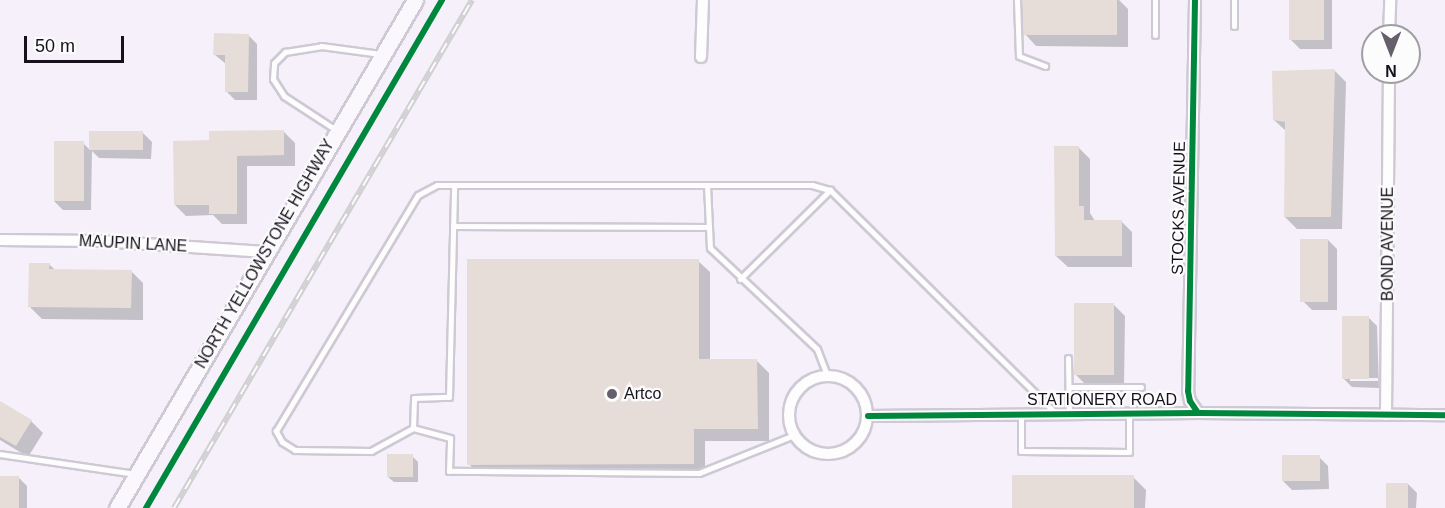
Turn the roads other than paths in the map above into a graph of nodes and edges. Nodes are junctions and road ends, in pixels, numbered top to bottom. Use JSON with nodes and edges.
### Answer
{"nodes":[{"id":1,"x":415,"y":0,"type":"edge"},
{"id":2,"x":703,"y":0,"type":"edge"},
{"id":3,"x":1017,"y":0,"type":"edge"},
{"id":4,"x":1155,"y":0,"type":"edge"},
{"id":5,"x":1194,"y":0,"type":"edge"},
{"id":6,"x":1234,"y":0,"type":"edge"},
{"id":7,"x":1390,"y":0,"type":"edge"},
{"id":8,"x":1389,"y":24,"type":"edge"},
{"id":9,"x":1234,"y":26,"type":"dead end"},
{"id":10,"x":1155,"y":35,"type":"dead end"},
{"id":11,"x":382,"y":55,"type":"junction"},
{"id":12,"x":701,"y":57,"type":"dead end"},
{"id":13,"x":1045,"y":66,"type":"dead end"},
{"id":14,"x":1389,"y":84,"type":"edge"},
{"id":15,"x":337,"y":131,"type":"junction"},
{"id":16,"x":454,"y":184,"type":"junction"},
{"id":17,"x":707,"y":184,"type":"junction"},
{"id":18,"x":830,"y":190,"type":"junction"},
{"id":19,"x":453,"y":226,"type":"junction"},
{"id":20,"x":709,"y":227,"type":"junction"},
{"id":21,"x":0,"y":240,"type":"edge"},
{"id":22,"x":266,"y":252,"type":"junction"},
{"id":23,"x":740,"y":279,"type":"junction"},
{"id":24,"x":1068,"y":358,"type":"dead end"},
{"id":25,"x":827,"y":375,"type":"junction"},
{"id":26,"x":1069,"y":387,"type":"junction"},
{"id":27,"x":1141,"y":387,"type":"dead end"},
{"id":28,"x":1198,"y":413,"type":"junction"},
{"id":29,"x":1021,"y":414,"type":"junction"},
{"id":30,"x":1056,"y":414,"type":"junction"},
{"id":31,"x":1069,"y":414,"type":"junction"},
{"id":32,"x":1129,"y":414,"type":"junction"},
{"id":33,"x":1386,"y":415,"type":"junction"},
{"id":34,"x":1445,"y":415,"type":"edge"},
{"id":35,"x":868,"y":416,"type":"junction"},
{"id":36,"x":413,"y":428,"type":"junction"},
{"id":37,"x":794,"y":435,"type":"junction"},
{"id":38,"x":0,"y":454,"type":"edge"},
{"id":39,"x":137,"y":474,"type":"junction"},
{"id":40,"x":117,"y":508,"type":"edge"}],
"edges":[{"from":1,"to":11,"type":"main road","name":"NORTH YELLOWSTONE HIGHWAY"},
{"from":2,"to":12,"type":"street"},
{"from":3,"to":13,"type":"lane"},
{"from":4,"to":10,"type":"lane"},
{"from":5,"to":28,"type":"street","name":"STOCKS AVENUE"},
{"from":6,"to":9,"type":"lane"},
{"from":7,"to":8,"type":"street"},
{"from":11,"to":15,"type":"main road","name":"NORTH YELLOWSTONE HIGHWAY"},
{"from":11,"to":15,"type":"lane"},
{"from":14,"to":33,"type":"street","name":"BOND AVENUE"},
{"from":15,"to":22,"type":"main road","name":"NORTH YELLOWSTONE HIGHWAY"},
{"from":16,"to":17,"type":"lane"},
{"from":16,"to":19,"type":"lane"},
{"from":16,"to":36,"type":"lane"},
{"from":17,"to":18,"type":"lane"},
{"from":17,"to":20,"type":"lane"},
{"from":18,"to":23,"type":"lane"},
{"from":18,"to":30,"type":"lane"},
{"from":19,"to":20,"type":"lane"},
{"from":19,"to":36,"type":"lane"},
{"from":20,"to":23,"type":"lane"},
{"from":21,"to":22,"type":"street","name":"MAUPIN LANE"},
{"from":22,"to":39,"type":"main road","name":"NORTH YELLOWSTONE HIGHWAY"},
{"from":23,"to":25,"type":"lane"},
{"from":24,"to":26,"type":"lane"},
{"from":25,"to":35,"type":"street"},
{"from":25,"to":37,"type":"street"},
{"from":26,"to":27,"type":"lane"},
{"from":26,"to":31,"type":"lane"},
{"from":28,"to":32,"type":"street","name":"STATIONERY ROAD"},
{"from":28,"to":33,"type":"street","name":"STATIONERY ROAD"},
{"from":29,"to":30,"type":"street","name":"STATIONERY ROAD"},
{"from":29,"to":32,"type":"lane"},
{"from":29,"to":35,"type":"street","name":"STATIONERY ROAD"},
{"from":30,"to":31,"type":"street","name":"STATIONERY ROAD"},
{"from":31,"to":32,"type":"street","name":"STATIONERY ROAD"},
{"from":33,"to":34,"type":"street","name":"STATIONERY ROAD"},
{"from":35,"to":37,"type":"street"},
{"from":36,"to":37,"type":"lane"},
{"from":38,"to":39,"type":"lane"},
{"from":39,"to":40,"type":"main road","name":"NORTH YELLOWSTONE HIGHWAY"}]}
